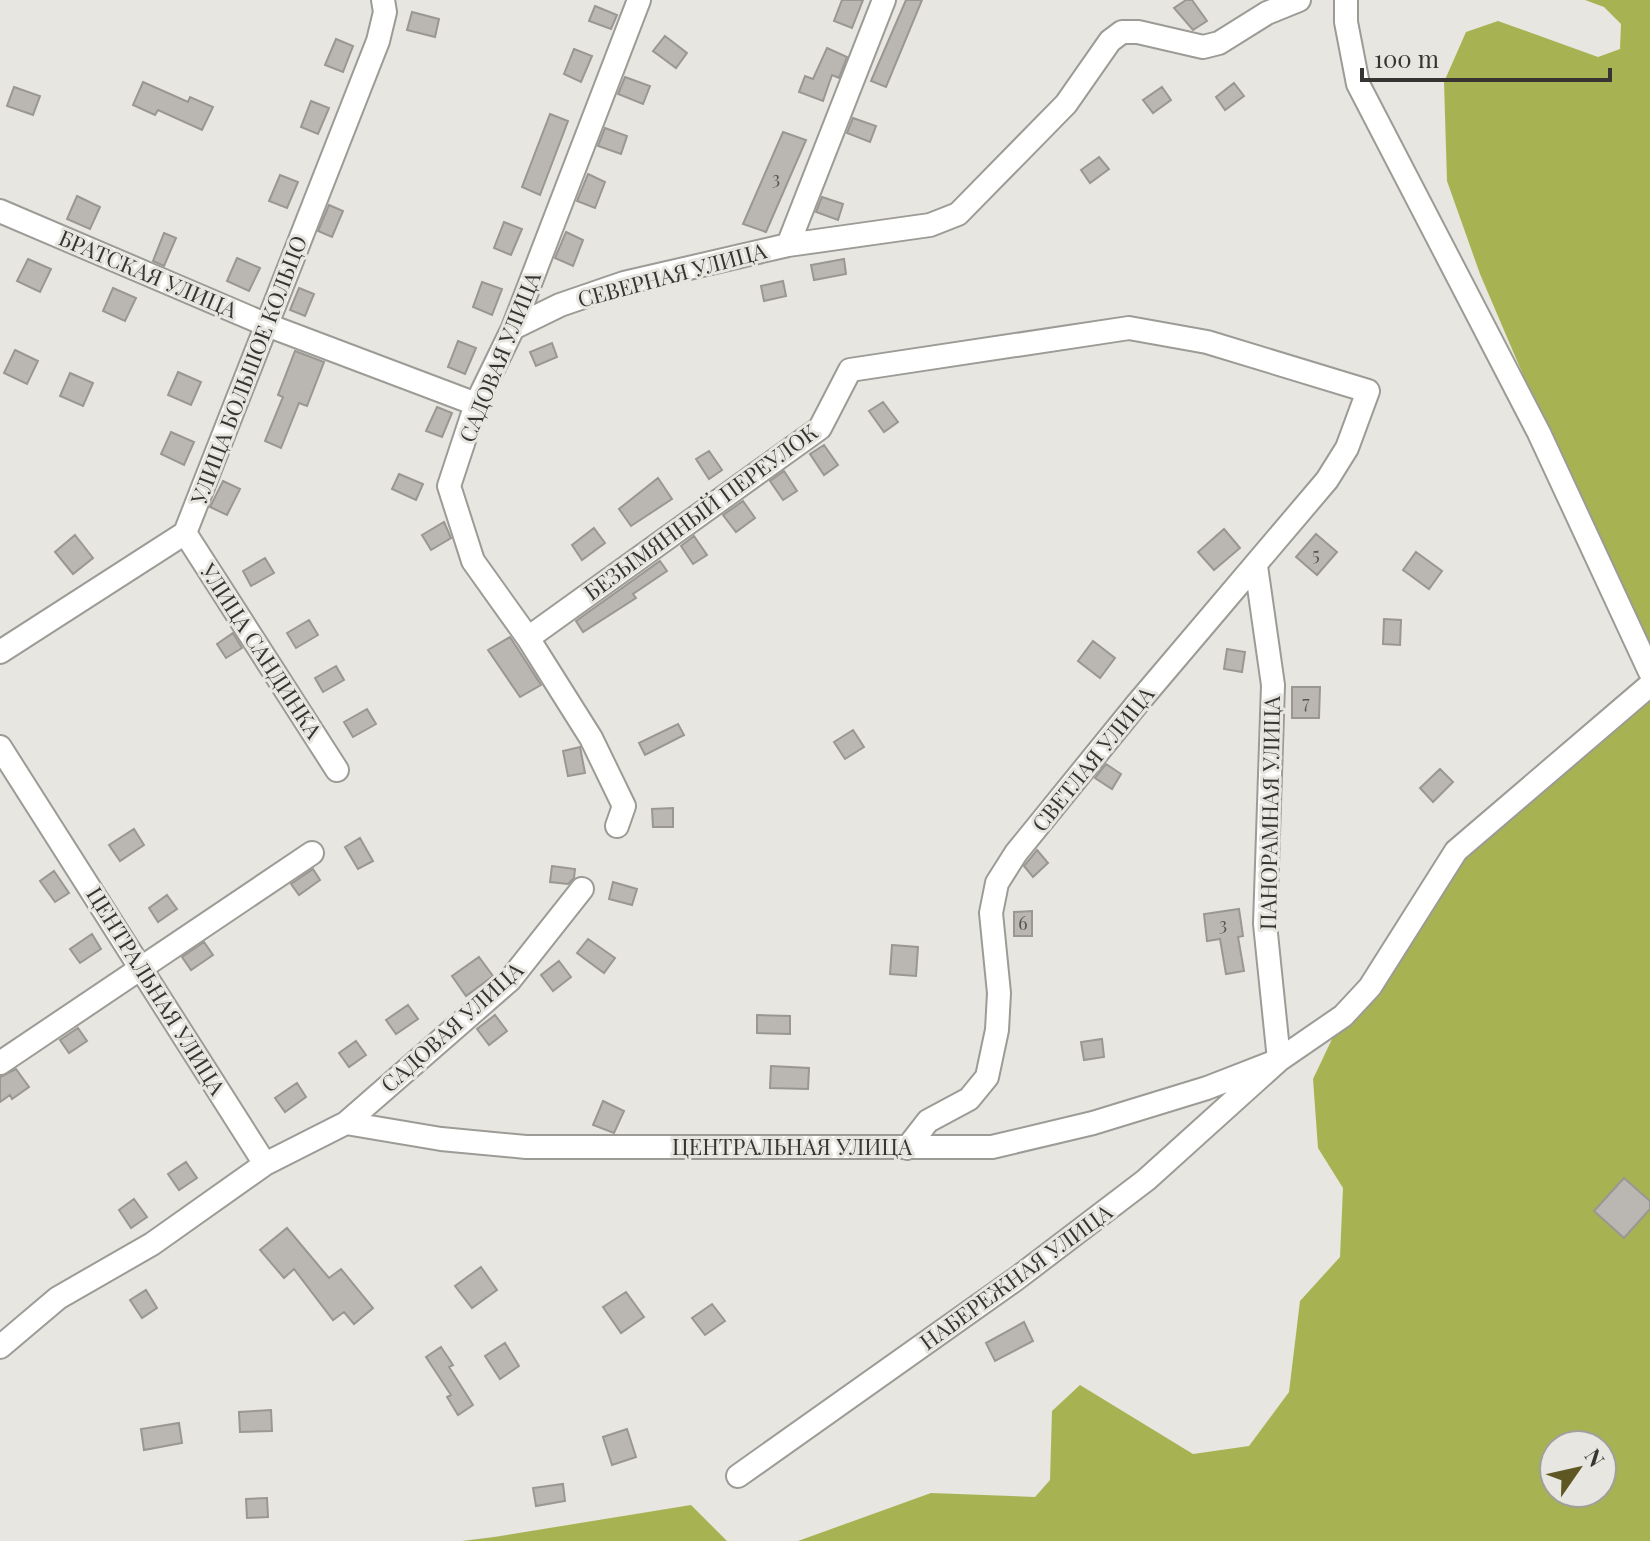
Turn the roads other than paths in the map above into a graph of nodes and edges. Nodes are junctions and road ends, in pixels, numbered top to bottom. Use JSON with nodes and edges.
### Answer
{"nodes":[{"id":1,"x":383,"y":0,"type":"edge"},
{"id":2,"x":639,"y":0,"type":"edge"},
{"id":3,"x":884,"y":0,"type":"edge"},
{"id":4,"x":1299,"y":0,"type":"edge"},
{"id":5,"x":1346,"y":0,"type":"edge"},
{"id":6,"x":0,"y":211,"type":"edge"},
{"id":7,"x":788,"y":245,"type":"junction"},
{"id":8,"x":267,"y":325,"type":"junction"},
{"id":9,"x":513,"y":328,"type":"junction"},
{"id":10,"x":1368,"y":391,"type":"joint"},
{"id":11,"x":476,"y":404,"type":"junction"},
{"id":12,"x":185,"y":533,"type":"junction"},
{"id":13,"x":1256,"y":566,"type":"junction"},
{"id":14,"x":528,"y":638,"type":"junction"},
{"id":15,"x":0,"y":652,"type":"edge"},
{"id":16,"x":1650,"y":672,"type":"edge"},
{"id":17,"x":1650,"y":685,"type":"edge"},
{"id":18,"x":0,"y":747,"type":"edge"},
{"id":19,"x":337,"y":770,"type":"dead end"},
{"id":20,"x":617,"y":826,"type":"dead end"},
{"id":21,"x":312,"y":853,"type":"dead end"},
{"id":22,"x":582,"y":889,"type":"dead end"},
{"id":23,"x":142,"y":968,"type":"junction"},
{"id":24,"x":1279,"y":1060,"type":"junction"},
{"id":25,"x":0,"y":1063,"type":"edge"},
{"id":26,"x":346,"y":1123,"type":"junction"},
{"id":27,"x":907,"y":1148,"type":"junction"},
{"id":28,"x":265,"y":1164,"type":"junction"},
{"id":29,"x":0,"y":1347,"type":"edge"},
{"id":30,"x":738,"y":1476,"type":"dead end"}],
"edges":[{"from":1,"to":8,"type":"street","name":"УЛИЦА БОЛЬШОЕ КОЛЬЦО"},
{"from":2,"to":9,"type":"street","name":"САДОВАЯ УЛИЦА"},
{"from":3,"to":7,"type":"street","name":"СЕВЕРНАЯ УЛИЦА"},
{"from":4,"to":7,"type":"street","name":"СЕВЕРНАЯ УЛИЦА"},
{"from":5,"to":16,"type":"street"},
{"from":6,"to":8,"type":"street","name":"БРАТСКАЯ УЛИЦА"},
{"from":7,"to":9,"type":"street","name":"СЕВЕРНАЯ УЛИЦА"},
{"from":8,"to":11,"type":"street","name":"БРАТСКАЯ УЛИЦА"},
{"from":8,"to":12,"type":"street","name":"УЛИЦА БОЛЬШОЕ КОЛЬЦО"},
{"from":9,"to":11,"type":"street","name":"САДОВАЯ УЛИЦА"},
{"from":10,"to":13,"type":"street","name":"СВЕТЛАЯ УЛИЦА"},
{"from":10,"to":14,"type":"street","name":"БЕЗЫМЯННЫЙ ПЕРЕУЛОК"},
{"from":11,"to":14,"type":"street","name":"САДОВАЯ УЛИЦА"},
{"from":12,"to":15,"type":"street","name":"УЛИЦА БОЛЬШОЕ КОЛЬЦО"},
{"from":12,"to":19,"type":"street","name":"УЛИЦА САНДИНКА"},
{"from":13,"to":24,"type":"street","name":"ПАНОРАМНАЯ УЛИЦА"},
{"from":13,"to":27,"type":"street","name":"СВЕТЛАЯ УЛИЦА"},
{"from":14,"to":20,"type":"street","name":"САДОВАЯ УЛИЦА"},
{"from":17,"to":24,"type":"street","name":"ЦЕНТРАЛЬНАЯ УЛИЦА"},
{"from":18,"to":23,"type":"street","name":"ЦЕНТРАЛЬНАЯ УЛИЦА"},
{"from":21,"to":23,"type":"street"},
{"from":22,"to":26,"type":"street","name":"САДОВАЯ УЛИЦА"},
{"from":23,"to":25,"type":"street"},
{"from":23,"to":28,"type":"street","name":"ЦЕНТРАЛЬНАЯ УЛИЦА"},
{"from":24,"to":27,"type":"street","name":"ЦЕНТРАЛЬНАЯ УЛИЦА"},
{"from":24,"to":30,"type":"street","name":"НАБЕРЕЖНАЯ УЛИЦА"},
{"from":26,"to":27,"type":"street","name":"ЦЕНТРАЛЬНАЯ УЛИЦА"},
{"from":26,"to":28,"type":"street"},
{"from":28,"to":29,"type":"street"}]}
